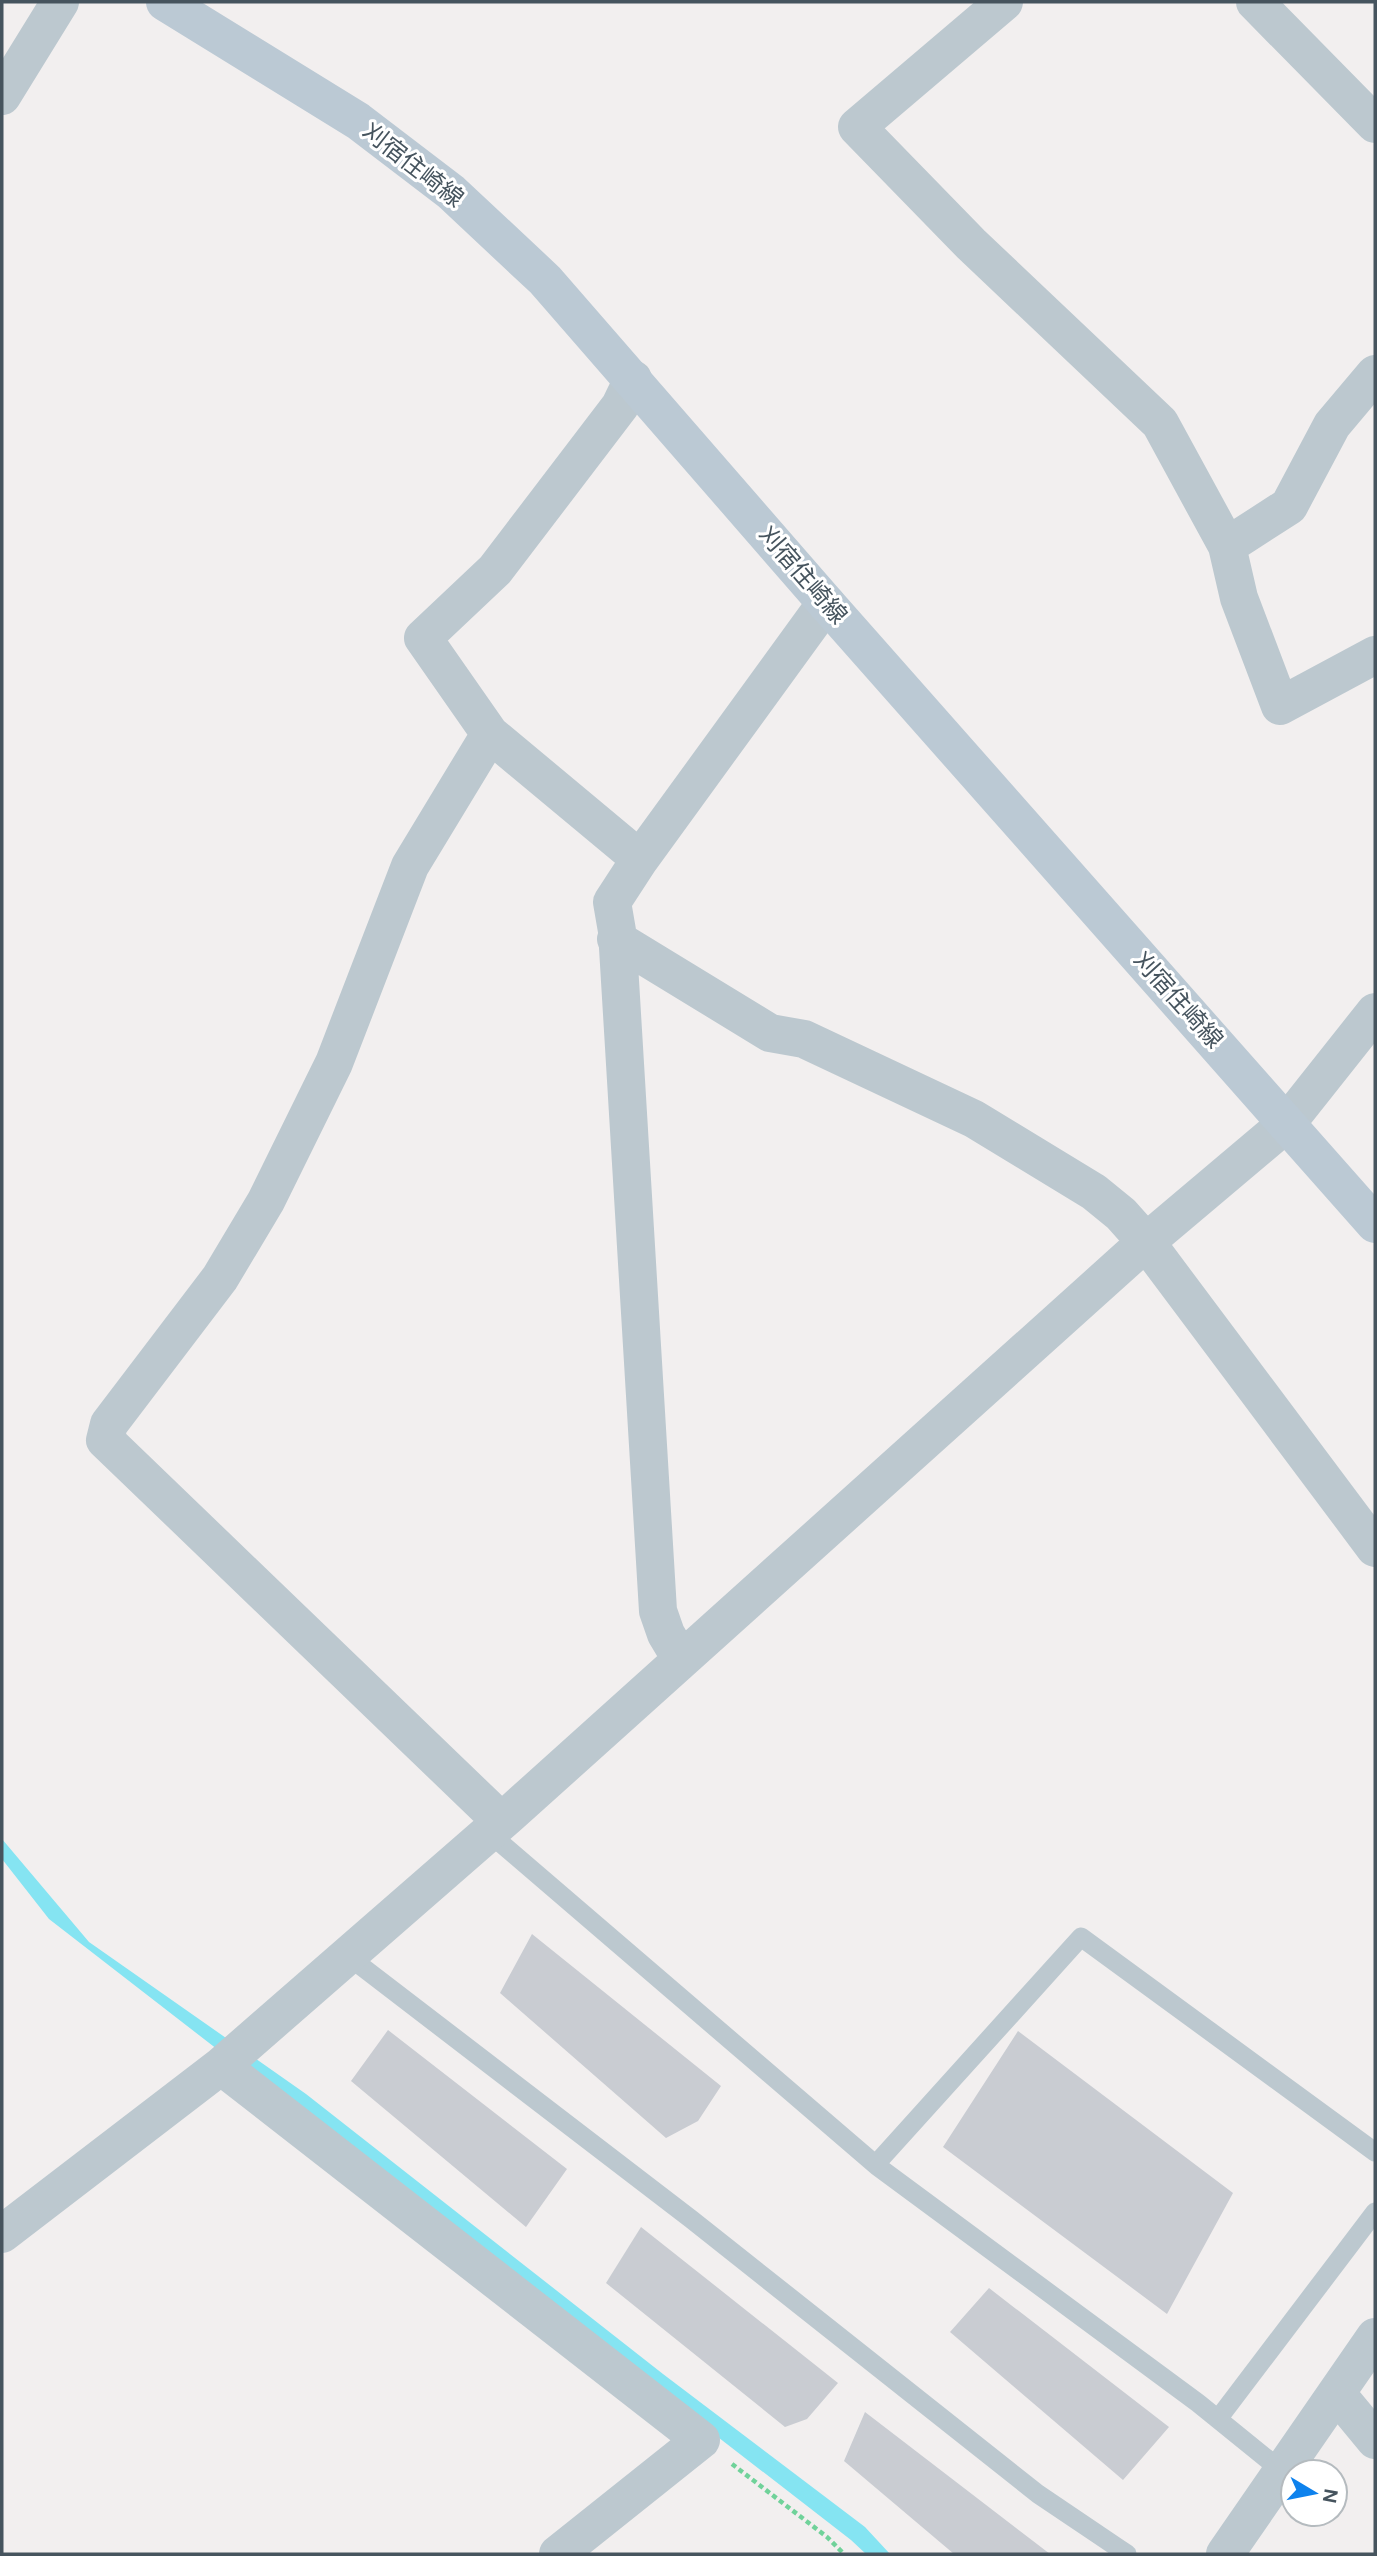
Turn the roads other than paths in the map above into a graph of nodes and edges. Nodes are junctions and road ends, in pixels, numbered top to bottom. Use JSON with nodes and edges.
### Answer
{"nodes":[{"id":1,"x":60,"y":2,"type":"edge"},
{"id":2,"x":165,"y":2,"type":"edge"},
{"id":3,"x":1004,"y":2,"type":"edge"},
{"id":4,"x":1255,"y":2,"type":"edge"},
{"id":5,"x":2,"y":96,"type":"edge"},
{"id":6,"x":1375,"y":124,"type":"edge"},
{"id":7,"x":1375,"y":374,"type":"edge"},
{"id":8,"x":633,"y":379,"type":"junction"},
{"id":9,"x":1227,"y":546,"type":"junction"},
{"id":10,"x":826,"y":603,"type":"junction"},
{"id":11,"x":1375,"y":655,"type":"edge"},
{"id":12,"x":490,"y":734,"type":"junction"},
{"id":13,"x":640,"y":859,"type":"junction"},
{"id":14,"x":616,"y":939,"type":"junction"},
{"id":15,"x":1375,"y":1012,"type":"edge"},
{"id":16,"x":1287,"y":1123,"type":"junction"},
{"id":17,"x":1375,"y":1224,"type":"edge"},
{"id":18,"x":1146,"y":1242,"type":"junction"},
{"id":19,"x":1375,"y":1548,"type":"edge"},
{"id":20,"x":681,"y":1659,"type":"junction"},
{"id":21,"x":495,"y":1827,"type":"junction"},
{"id":22,"x":348,"y":1956,"type":"junction"},
{"id":23,"x":221,"y":2066,"type":"junction"},
{"id":24,"x":1375,"y":2152,"type":"edge"},
{"id":25,"x":876,"y":2164,"type":"junction"},
{"id":26,"x":1375,"y":2212,"type":"edge"},
{"id":27,"x":2,"y":2234,"type":"edge"},
{"id":28,"x":1375,"y":2337,"type":"edge"},
{"id":29,"x":1336,"y":2394,"type":"junction"},
{"id":30,"x":1218,"y":2419,"type":"junction"},
{"id":31,"x":1375,"y":2440,"type":"edge"},
{"id":32,"x":1291,"y":2458,"type":"edge"},
{"id":33,"x":1279,"y":2469,"type":"edge"},
{"id":34,"x":1279,"y":2475,"type":"edge"},
{"id":35,"x":558,"y":2554,"type":"edge"},
{"id":36,"x":1127,"y":2554,"type":"edge"},
{"id":37,"x":1225,"y":2554,"type":"edge"}],
"edges":[{"from":1,"to":5,"type":"street"},
{"from":2,"to":8,"type":"main road","name":"刈宿住崎線"},
{"from":3,"to":9,"type":"street"},
{"from":4,"to":6,"type":"street"},
{"from":7,"to":9,"type":"street"},
{"from":8,"to":10,"type":"main road","name":"刈宿住崎線"},
{"from":8,"to":12,"type":"street"},
{"from":9,"to":11,"type":"street"},
{"from":10,"to":13,"type":"street"},
{"from":10,"to":16,"type":"main road","name":"刈宿住崎線"},
{"from":12,"to":13,"type":"street"},
{"from":12,"to":21,"type":"street"},
{"from":13,"to":14,"type":"street"},
{"from":14,"to":18,"type":"street"},
{"from":14,"to":20,"type":"street"},
{"from":15,"to":16,"type":"street"},
{"from":16,"to":17,"type":"main road","name":"刈宿住崎線"},
{"from":16,"to":18,"type":"street"},
{"from":18,"to":19,"type":"street"},
{"from":18,"to":20,"type":"street"},
{"from":20,"to":21,"type":"street"},
{"from":21,"to":22,"type":"street"},
{"from":21,"to":25,"type":"lane"},
{"from":22,"to":23,"type":"street"},
{"from":22,"to":36,"type":"lane"},
{"from":23,"to":27,"type":"street"},
{"from":23,"to":35,"type":"street"},
{"from":24,"to":25,"type":"lane"},
{"from":25,"to":30,"type":"lane"},
{"from":26,"to":30,"type":"lane"},
{"from":28,"to":29,"type":"street"},
{"from":29,"to":31,"type":"street"},
{"from":29,"to":32,"type":"street"},
{"from":30,"to":33,"type":"lane"},
{"from":34,"to":37,"type":"street"}]}
